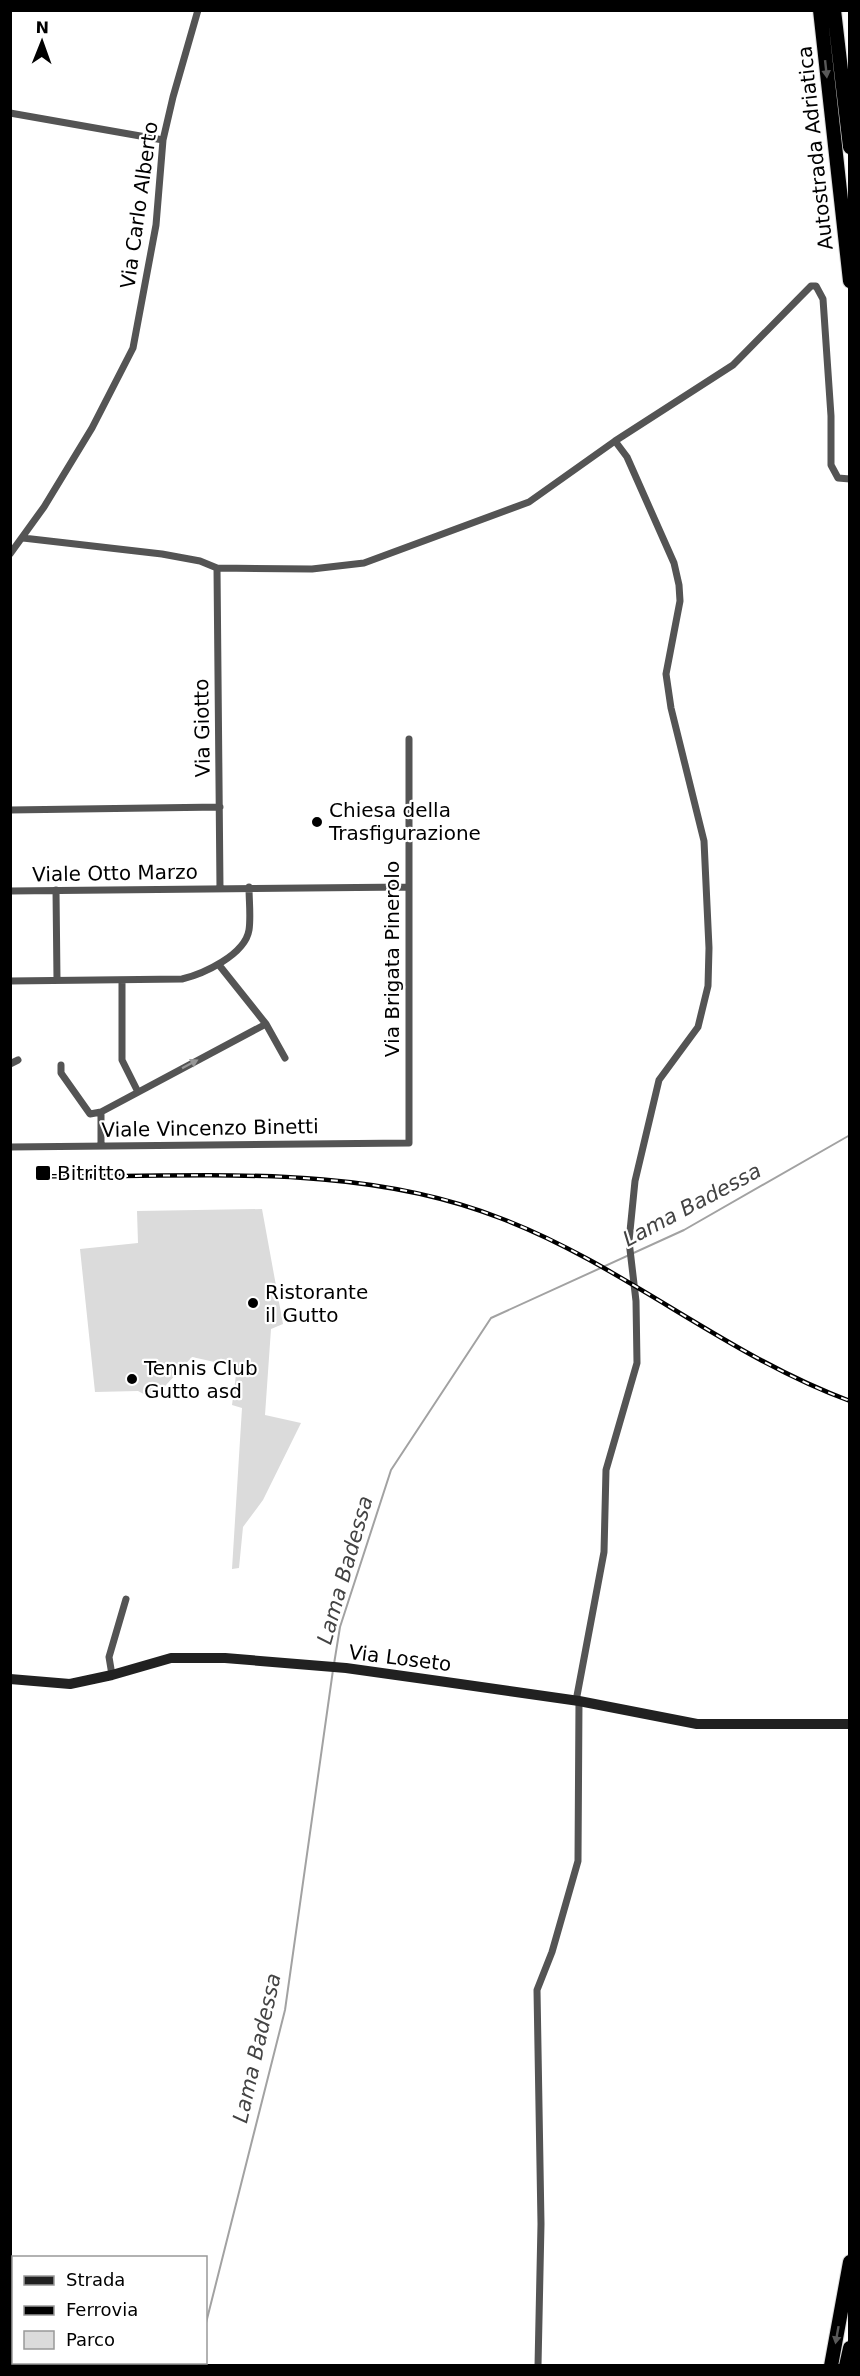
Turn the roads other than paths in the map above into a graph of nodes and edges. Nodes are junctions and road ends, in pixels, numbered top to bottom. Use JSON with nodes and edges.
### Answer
{"nodes":[{"id":1,"x":198,"y":10,"type":"edge"},
{"id":2,"x":820,"y":10,"type":"edge"},
{"id":3,"x":834,"y":10,"type":"edge"},
{"id":4,"x":10,"y":113,"type":"edge"},
{"id":5,"x":164,"y":140,"type":"junction"},
{"id":6,"x":849,"y":147,"type":"edge"},
{"id":7,"x":849,"y":281,"type":"edge"},
{"id":8,"x":615,"y":441,"type":"junction"},
{"id":9,"x":849,"y":479,"type":"edge"},
{"id":10,"x":23,"y":538,"type":"junction"},
{"id":11,"x":10,"y":554,"type":"edge"},
{"id":12,"x":217,"y":568,"type":"junction"},
{"id":13,"x":409,"y":739,"type":"dead end"},
{"id":14,"x":220,"y":807,"type":"junction"},
{"id":15,"x":10,"y":810,"type":"edge"},
{"id":16,"x":408,"y":886,"type":"junction"},
{"id":17,"x":249,"y":887,"type":"junction"},
{"id":18,"x":220,"y":888,"type":"junction"},
{"id":19,"x":56,"y":890,"type":"junction"},
{"id":20,"x":10,"y":891,"type":"edge"},
{"id":21,"x":219,"y":965,"type":"junction"},
{"id":22,"x":57,"y":980,"type":"junction"},
{"id":23,"x":122,"y":980,"type":"junction"},
{"id":24,"x":10,"y":981,"type":"edge"},
{"id":25,"x":266,"y":1024,"type":"junction"},
{"id":26,"x":285,"y":1058,"type":"dead end"},
{"id":27,"x":18,"y":1060,"type":"dead end"},
{"id":28,"x":10,"y":1064,"type":"edge"},
{"id":29,"x":61,"y":1065,"type":"dead end"},
{"id":30,"x":138,"y":1092,"type":"junction"},
{"id":31,"x":100,"y":1112,"type":"junction"},
{"id":32,"x":409,"y":1143,"type":"joint"},
{"id":33,"x":101,"y":1146,"type":"junction"},
{"id":34,"x":10,"y":1147,"type":"edge"},
{"id":35,"x":126,"y":1599,"type":"dead end"},
{"id":36,"x":112,"y":1675,"type":"junction"},
{"id":37,"x":10,"y":1679,"type":"edge"},
{"id":38,"x":578,"y":1701,"type":"junction"},
{"id":39,"x":849,"y":1724,"type":"edge"},
{"id":40,"x":849,"y":2262,"type":"edge"},
{"id":41,"x":849,"y":2348,"type":"edge"},
{"id":42,"x":538,"y":2366,"type":"edge"},
{"id":43,"x":831,"y":2366,"type":"edge"},
{"id":44,"x":846,"y":2366,"type":"edge"}],
"edges":[{"from":1,"to":5,"type":"street","name":"Via Carlo Alberto"},
{"from":2,"to":7,"type":"highway","name":"Autostrada Adriatica","one_way":true},
{"from":3,"to":6,"type":"highway","name":"Autostrada Adriatica"},
{"from":4,"to":5,"type":"street"},
{"from":5,"to":10,"type":"street","name":"Via Carlo Alberto"},
{"from":8,"to":9,"type":"street"},
{"from":8,"to":12,"type":"street"},
{"from":8,"to":38,"type":"street"},
{"from":10,"to":11,"type":"street","name":"Via Carlo Alberto"},
{"from":10,"to":12,"type":"street"},
{"from":12,"to":14,"type":"street","name":"Via Giotto"},
{"from":13,"to":16,"type":"street","name":"Via Brigata Pinerolo"},
{"from":14,"to":15,"type":"street"},
{"from":14,"to":18,"type":"street","name":"Via Giotto"},
{"from":16,"to":17,"type":"street","name":"Viale Otto Marzo"},
{"from":16,"to":32,"type":"street","name":"Via Brigata Pinerolo"},
{"from":17,"to":18,"type":"street","name":"Viale Otto Marzo"},
{"from":17,"to":21,"type":"street"},
{"from":18,"to":19,"type":"street","name":"Viale Otto Marzo"},
{"from":19,"to":20,"type":"street","name":"Viale Otto Marzo"},
{"from":19,"to":22,"type":"street"},
{"from":21,"to":23,"type":"street"},
{"from":21,"to":25,"type":"street"},
{"from":22,"to":23,"type":"street"},
{"from":22,"to":24,"type":"street"},
{"from":23,"to":30,"type":"street"},
{"from":25,"to":26,"type":"street"},
{"from":30,"to":25,"type":"street","one_way":true},
{"from":27,"to":28,"type":"street"},
{"from":29,"to":31,"type":"street"},
{"from":30,"to":31,"type":"street"},
{"from":31,"to":33,"type":"street"},
{"from":32,"to":33,"type":"street","name":"Viale Vincenzo Binetti"},
{"from":33,"to":34,"type":"street","name":"Viale Vincenzo Binetti"},
{"from":35,"to":36,"type":"street"},
{"from":36,"to":37,"type":"main road","name":"Via Loseto"},
{"from":36,"to":38,"type":"main road","name":"Via Loseto"},
{"from":38,"to":39,"type":"main road","name":"Via Loseto"},
{"from":38,"to":42,"type":"street"},
{"from":40,"to":43,"type":"highway","one_way":true},
{"from":41,"to":44,"type":"highway"}]}
